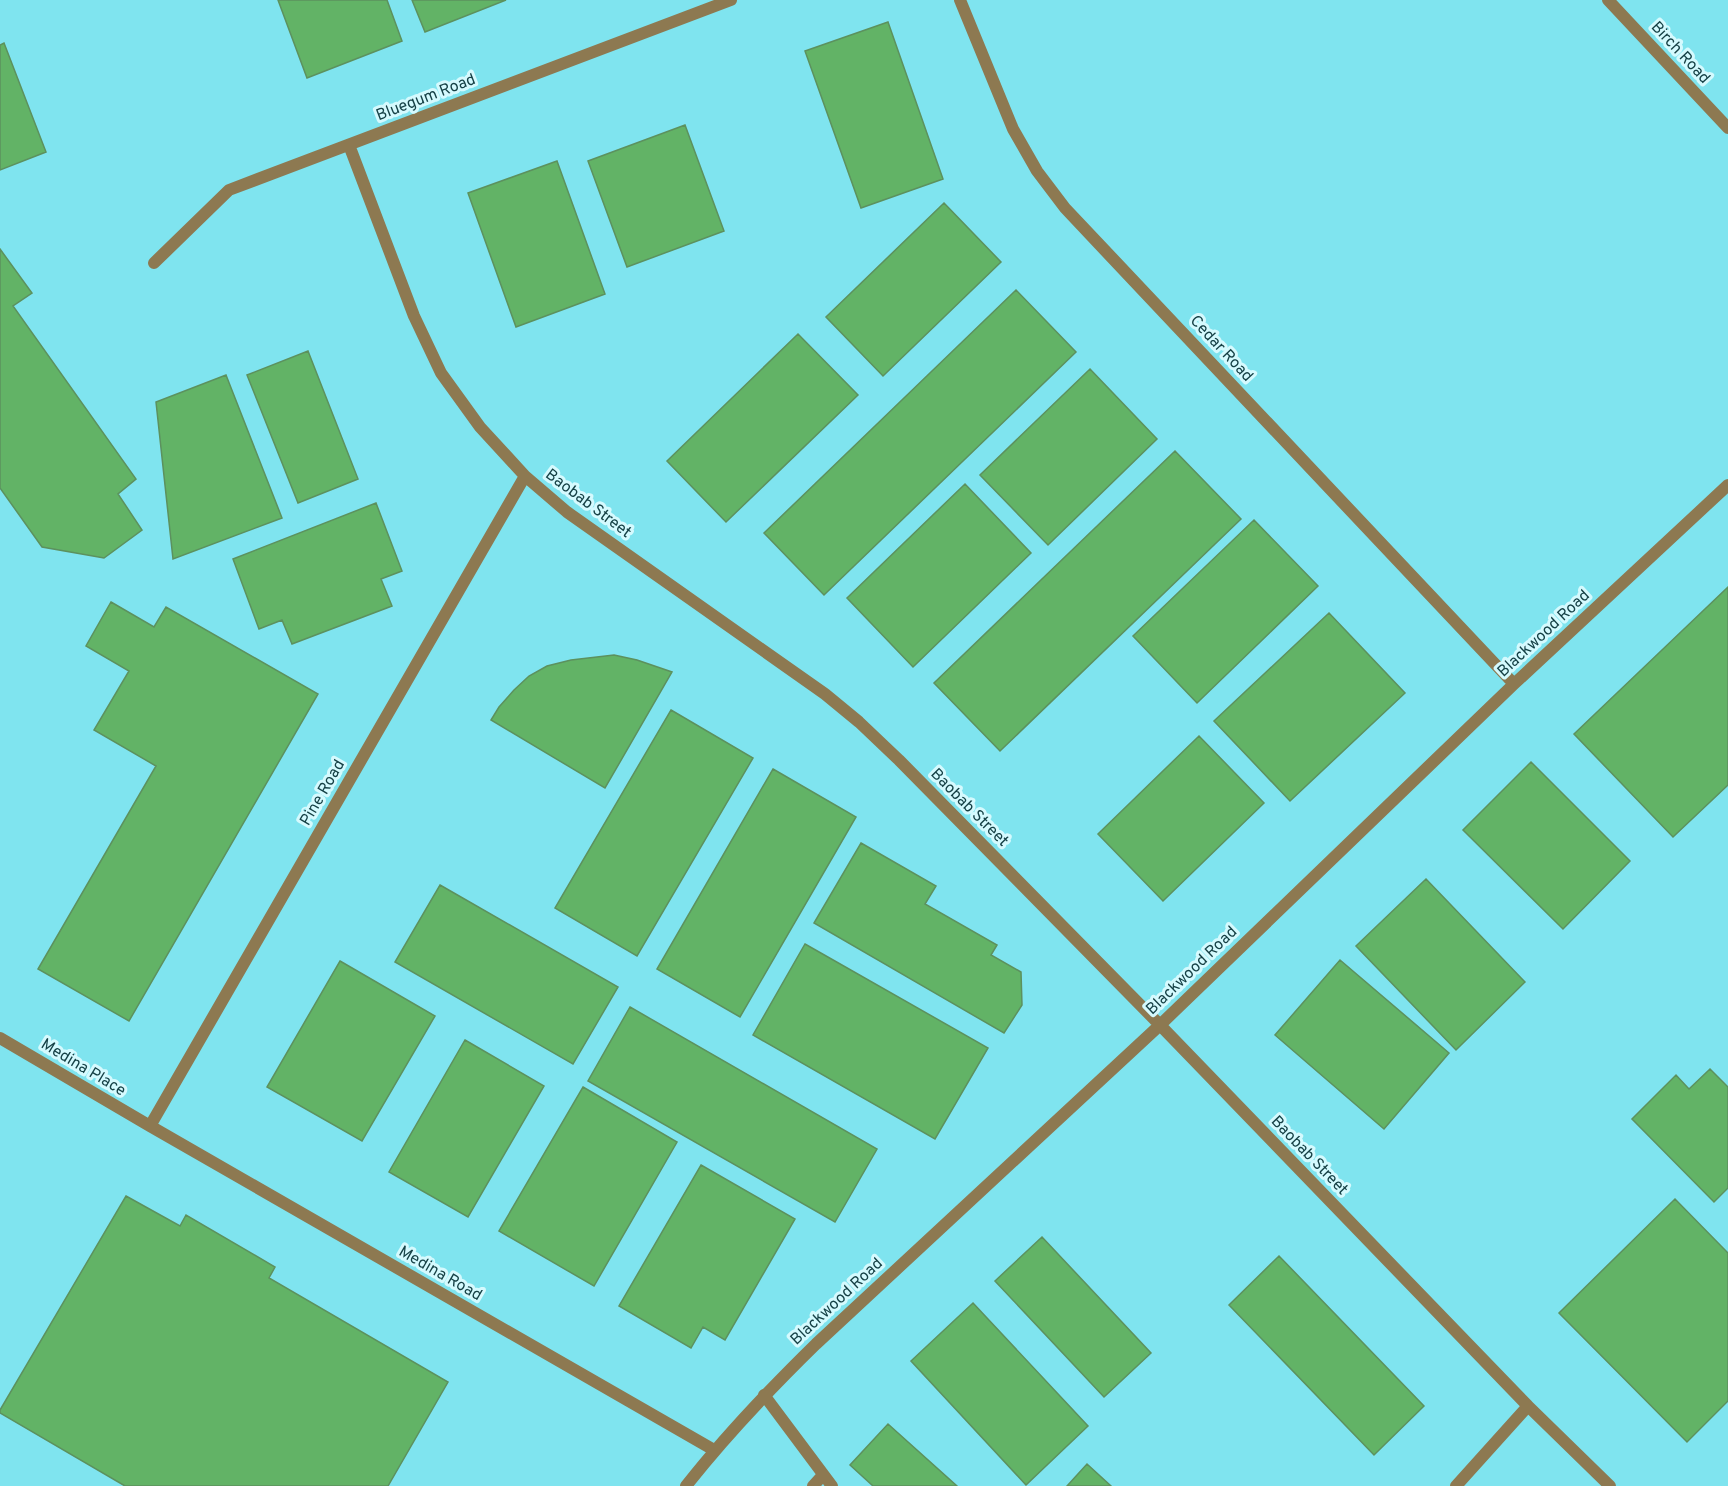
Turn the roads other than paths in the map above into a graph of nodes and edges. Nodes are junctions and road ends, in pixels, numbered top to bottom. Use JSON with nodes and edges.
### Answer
{"nodes":[{"id":1,"x":731,"y":0,"type":"edge"},
{"id":2,"x":960,"y":0,"type":"edge"},
{"id":3,"x":1608,"y":0,"type":"edge"},
{"id":4,"x":1728,"y":128,"type":"edge"},
{"id":5,"x":349,"y":145,"type":"junction"},
{"id":6,"x":154,"y":263,"type":"dead end"},
{"id":7,"x":525,"y":476,"type":"junction"},
{"id":8,"x":1728,"y":484,"type":"edge"},
{"id":9,"x":1514,"y":684,"type":"junction"},
{"id":10,"x":1160,"y":1025,"type":"junction"},
{"id":11,"x":0,"y":1038,"type":"edge"},
{"id":12,"x":150,"y":1126,"type":"junction"},
{"id":13,"x":764,"y":1395,"type":"junction"},
{"id":14,"x":1528,"y":1406,"type":"junction"},
{"id":15,"x":714,"y":1450,"type":"junction"},
{"id":16,"x":823,"y":1475,"type":"junction"},
{"id":17,"x":686,"y":1486,"type":"edge"},
{"id":18,"x":813,"y":1486,"type":"edge"},
{"id":19,"x":832,"y":1486,"type":"edge"},
{"id":20,"x":1456,"y":1486,"type":"edge"},
{"id":21,"x":1610,"y":1486,"type":"edge"}],
"edges":[{"from":1,"to":5,"type":"street","name":"Bluegum Road"},
{"from":2,"to":9,"type":"street","name":"Cedar Road"},
{"from":3,"to":4,"type":"street","name":"Birch Road"},
{"from":5,"to":6,"type":"street","name":"Bluegum Road"},
{"from":5,"to":7,"type":"street","name":"Baobab Street"},
{"from":7,"to":10,"type":"street","name":"Baobab Street"},
{"from":7,"to":12,"type":"street","name":"Pine Road"},
{"from":8,"to":9,"type":"street","name":"Blackwood Road"},
{"from":9,"to":10,"type":"street","name":"Blackwood Road"},
{"from":10,"to":13,"type":"street","name":"Blackwood Road"},
{"from":10,"to":14,"type":"street","name":"Baobab Street"},
{"from":11,"to":12,"type":"street","name":"Medina Place"},
{"from":12,"to":15,"type":"street","name":"Medina Road"},
{"from":13,"to":15,"type":"street","name":"Blackwood Road"},
{"from":13,"to":16,"type":"street"},
{"from":14,"to":20,"type":"street"},
{"from":14,"to":21,"type":"street","name":"Baobab Street"},
{"from":15,"to":17,"type":"street","name":"Blackwood Road"},
{"from":16,"to":18,"type":"street"},
{"from":16,"to":19,"type":"street"}]}
